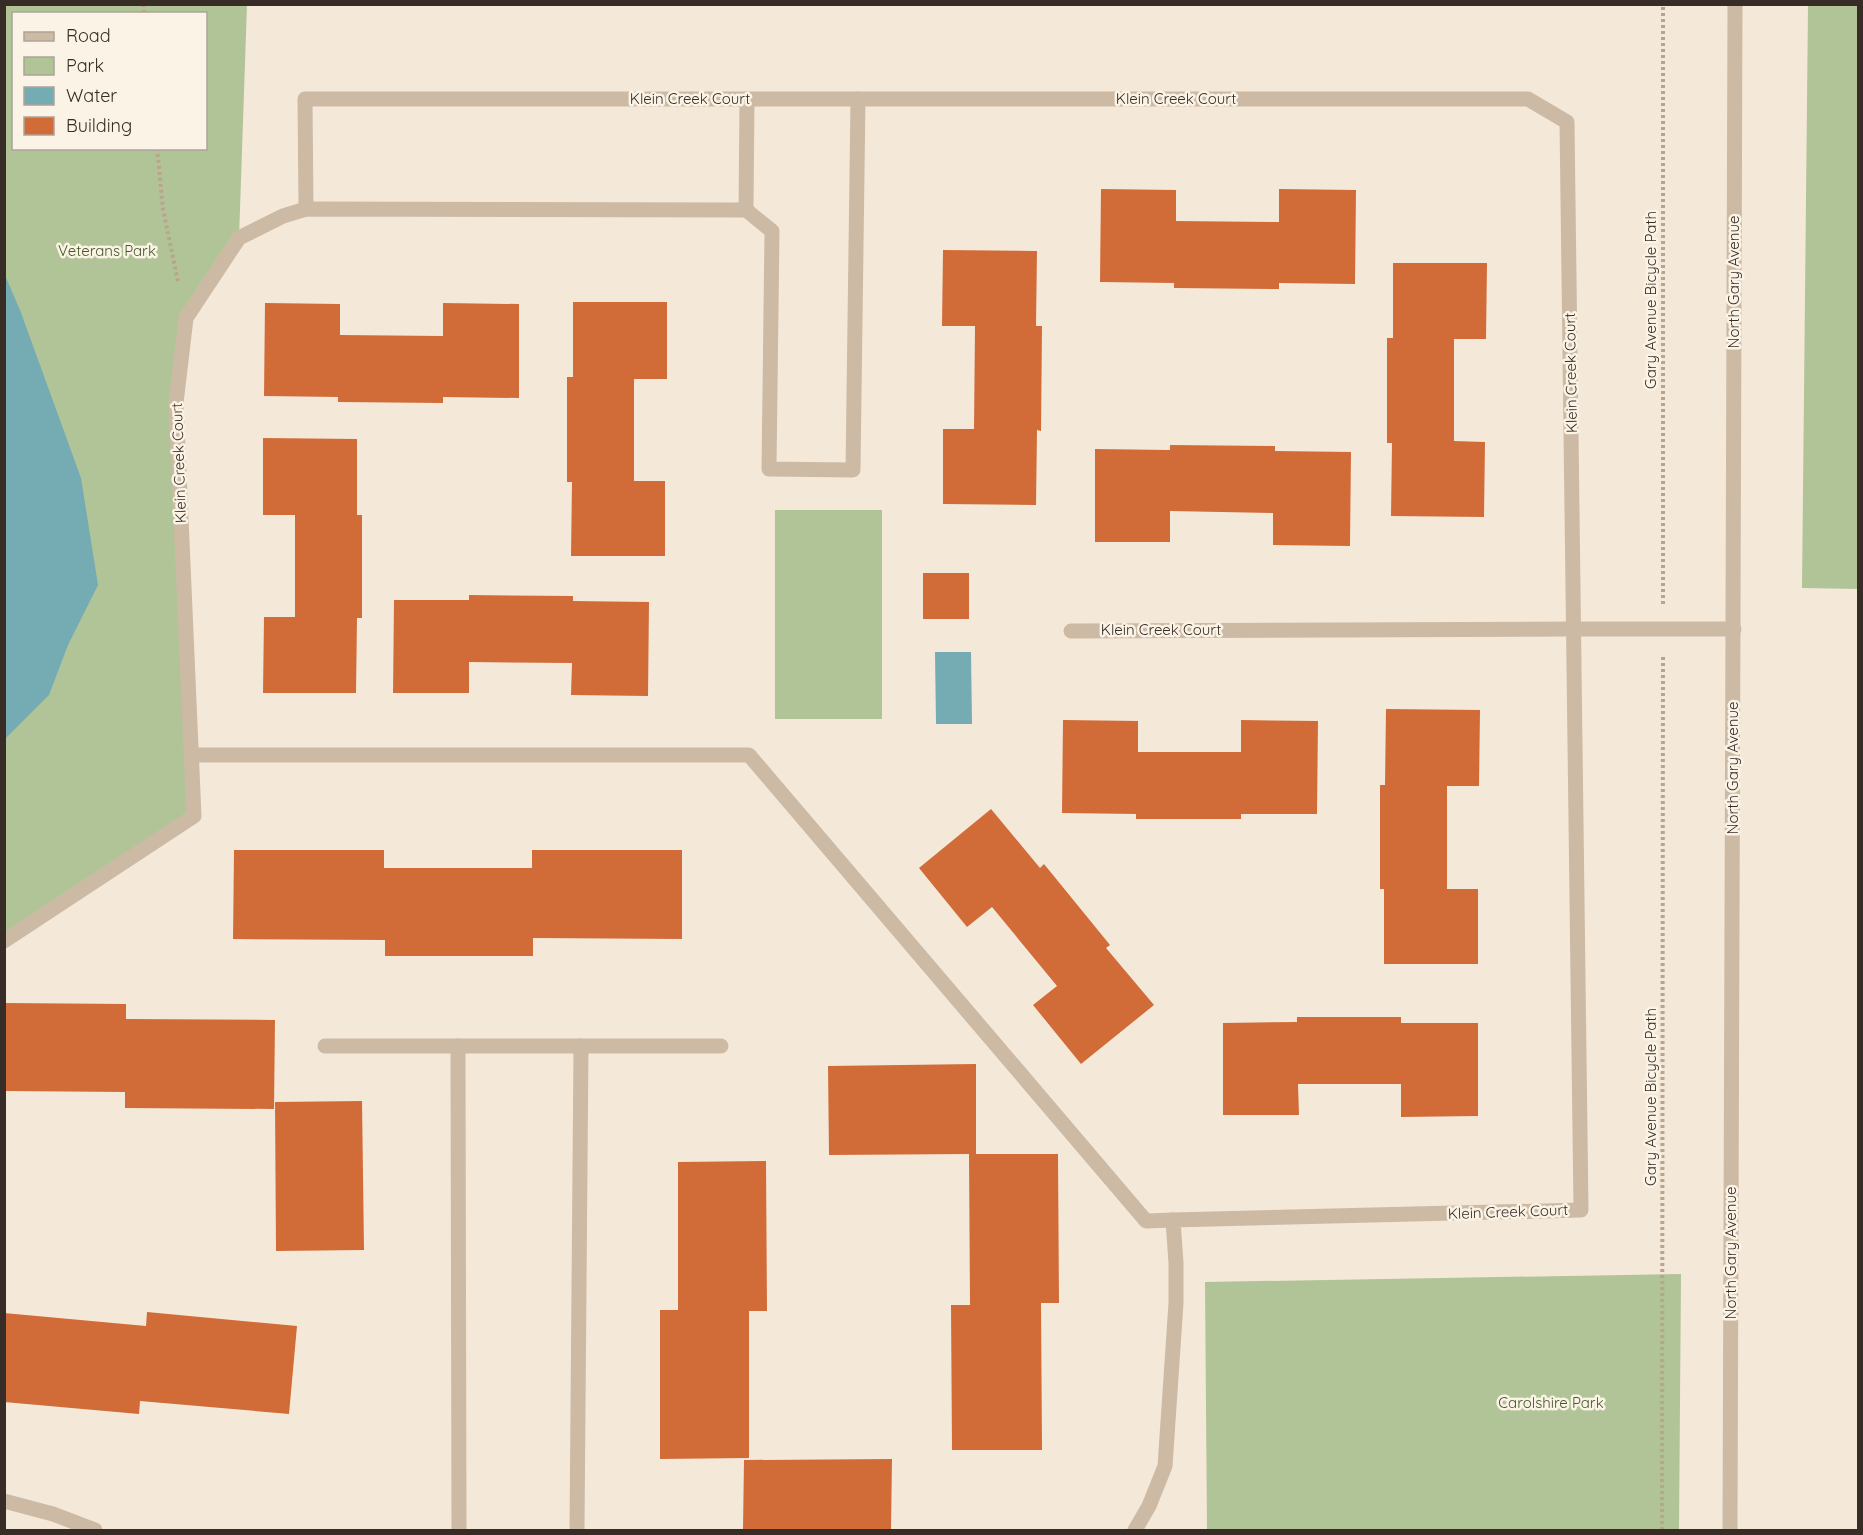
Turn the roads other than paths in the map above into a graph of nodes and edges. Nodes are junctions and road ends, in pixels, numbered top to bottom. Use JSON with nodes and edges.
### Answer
{"nodes":[{"id":1,"x":1735,"y":4,"type":"edge"},
{"id":2,"x":747,"y":99,"type":"junction"},
{"id":3,"x":858,"y":99,"type":"junction"},
{"id":4,"x":306,"y":209,"type":"junction"},
{"id":5,"x":746,"y":210,"type":"junction"},
{"id":6,"x":1575,"y":629,"type":"junction"},
{"id":7,"x":1734,"y":629,"type":"junction"},
{"id":8,"x":1071,"y":631,"type":"dead end"},
{"id":9,"x":191,"y":755,"type":"junction"},
{"id":10,"x":4,"y":941,"type":"edge"},
{"id":11,"x":325,"y":1046,"type":"dead end"},
{"id":12,"x":458,"y":1046,"type":"junction"},
{"id":13,"x":581,"y":1046,"type":"junction"},
{"id":14,"x":721,"y":1046,"type":"dead end"},
{"id":15,"x":1173,"y":1220,"type":"junction"},
{"id":16,"x":4,"y":1501,"type":"edge"},
{"id":17,"x":95,"y":1530,"type":"edge"},
{"id":18,"x":459,"y":1530,"type":"edge"},
{"id":19,"x":578,"y":1530,"type":"edge"},
{"id":20,"x":1135,"y":1530,"type":"edge"},
{"id":21,"x":1730,"y":1530,"type":"edge"}],
"edges":[{"from":1,"to":7,"type":"street","name":"North Gary Avenue"},
{"from":2,"to":3,"type":"street","name":"Klein Creek Court"},
{"from":2,"to":4,"type":"street","name":"Klein Creek Court"},
{"from":2,"to":5,"type":"street"},
{"from":3,"to":5,"type":"street"},
{"from":3,"to":6,"type":"street","name":"Klein Creek Court"},
{"from":4,"to":5,"type":"street"},
{"from":4,"to":9,"type":"street","name":"Klein Creek Court"},
{"from":6,"to":7,"type":"street","name":"Klein Creek Court"},
{"from":6,"to":8,"type":"street","name":"Klein Creek Court"},
{"from":6,"to":15,"type":"street","name":"Klein Creek Court"},
{"from":7,"to":21,"type":"street","name":"North Gary Avenue"},
{"from":9,"to":10,"type":"street","name":"Klein Creek Court"},
{"from":9,"to":15,"type":"street"},
{"from":11,"to":12,"type":"street"},
{"from":12,"to":13,"type":"street"},
{"from":12,"to":18,"type":"street"},
{"from":13,"to":14,"type":"street"},
{"from":13,"to":19,"type":"street"},
{"from":15,"to":20,"type":"street"},
{"from":16,"to":17,"type":"street"}]}
